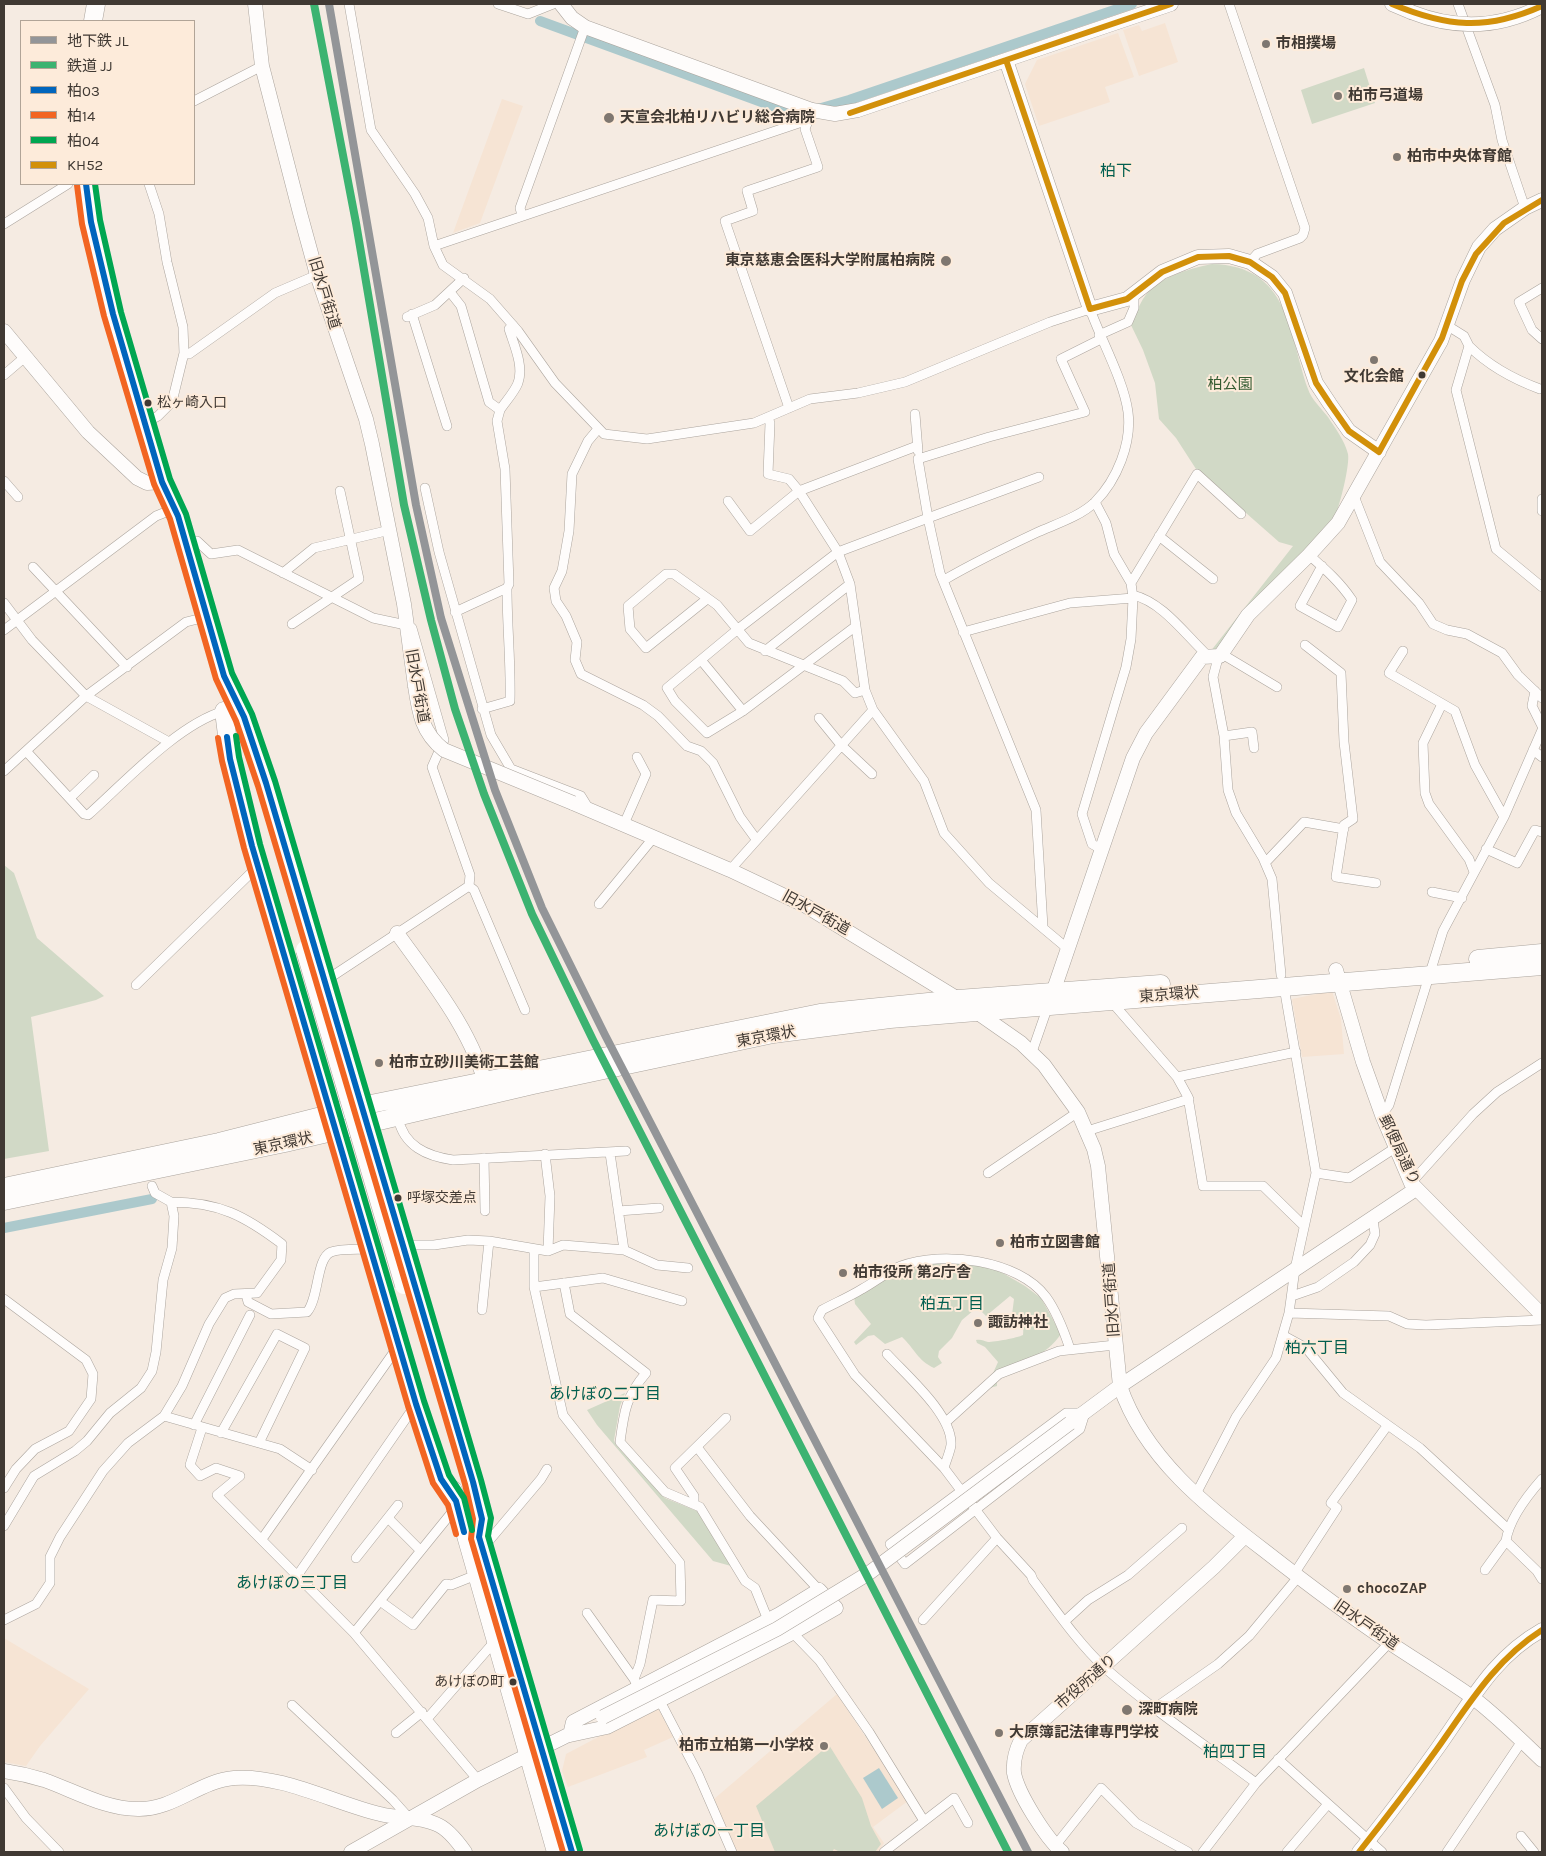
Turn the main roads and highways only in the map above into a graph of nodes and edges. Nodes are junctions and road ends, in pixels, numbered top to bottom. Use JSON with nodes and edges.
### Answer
{"nodes":[{"id":1,"x":96,"y":4,"type":"edge"},
{"id":2,"x":93,"y":20,"type":"edge"},
{"id":3,"x":86,"y":185,"type":"edge"},
{"id":4,"x":162,"y":482,"type":"junction"},
{"id":5,"x":224,"y":676,"type":"junction"},
{"id":6,"x":224,"y":710,"type":"junction"},
{"id":7,"x":300,"y":951,"type":"junction"},
{"id":8,"x":1542,"y":953,"type":"edge"},
{"id":9,"x":1542,"y":966,"type":"edge"},
{"id":10,"x":1432,"y":969,"type":"junction"},
{"id":11,"x":1282,"y":981,"type":"junction"},
{"id":12,"x":1050,"y":999,"type":"junction"},
{"id":13,"x":634,"y":1057,"type":"junction"},
{"id":14,"x":487,"y":1088,"type":"junction"},
{"id":15,"x":361,"y":1106,"type":"junction"},
{"id":16,"x":331,"y":1114,"type":"junction"},
{"id":17,"x":366,"y":1124,"type":"junction"},
{"id":18,"x":336,"y":1132,"type":"junction"},
{"id":19,"x":4,"y":1187,"type":"edge"},
{"id":20,"x":4,"y":1201,"type":"edge"},
{"id":21,"x":399,"y":1287,"type":"junction"},
{"id":22,"x":456,"y":1503,"type":"junction"},
{"id":23,"x":480,"y":1543,"type":"junction"},
{"id":24,"x":535,"y":1752,"type":"junction"},
{"id":25,"x":556,"y":1852,"type":"edge"},
{"id":26,"x":572,"y":1852,"type":"edge"}],
"edges":[{"from":1,"to":2,"type":"highway"},
{"from":3,"to":4,"type":"highway"},
{"from":4,"to":5,"type":"highway"},
{"from":4,"to":6,"type":"highway"},
{"from":5,"to":7,"type":"highway"},
{"from":5,"to":15,"type":"highway"},
{"from":6,"to":7,"type":"highway"},
{"from":6,"to":16,"type":"highway"},
{"from":7,"to":21,"type":"highway"},
{"from":8,"to":10,"type":"highway","name":"東京環状"},
{"from":9,"to":10,"type":"highway","name":"東京環状"},
{"from":10,"to":11,"type":"highway","name":"東京環状"},
{"from":11,"to":12,"type":"highway","name":"東京環状"},
{"from":11,"to":12,"type":"highway","name":"東京環状"},
{"from":12,"to":13,"type":"highway","name":"東京環状"},
{"from":12,"to":13,"type":"highway","name":"東京環状"},
{"from":13,"to":14,"type":"highway","name":"東京環状"},
{"from":14,"to":15,"type":"highway","name":"東京環状"},
{"from":14,"to":17,"type":"highway","name":"東京環状"},
{"from":15,"to":16,"type":"highway","name":"東京環状"},
{"from":15,"to":17,"type":"highway"},
{"from":16,"to":18,"type":"highway"},
{"from":16,"to":19,"type":"highway","name":"東京環状"},
{"from":17,"to":18,"type":"highway","name":"東京環状"},
{"from":17,"to":23,"type":"highway"},
{"from":18,"to":20,"type":"highway","name":"東京環状"},
{"from":18,"to":22,"type":"highway"},
{"from":21,"to":22,"type":"highway"},
{"from":21,"to":23,"type":"highway"},
{"from":22,"to":24,"type":"highway"},
{"from":23,"to":24,"type":"highway"},
{"from":24,"to":25,"type":"highway"},
{"from":24,"to":26,"type":"highway"}]}
